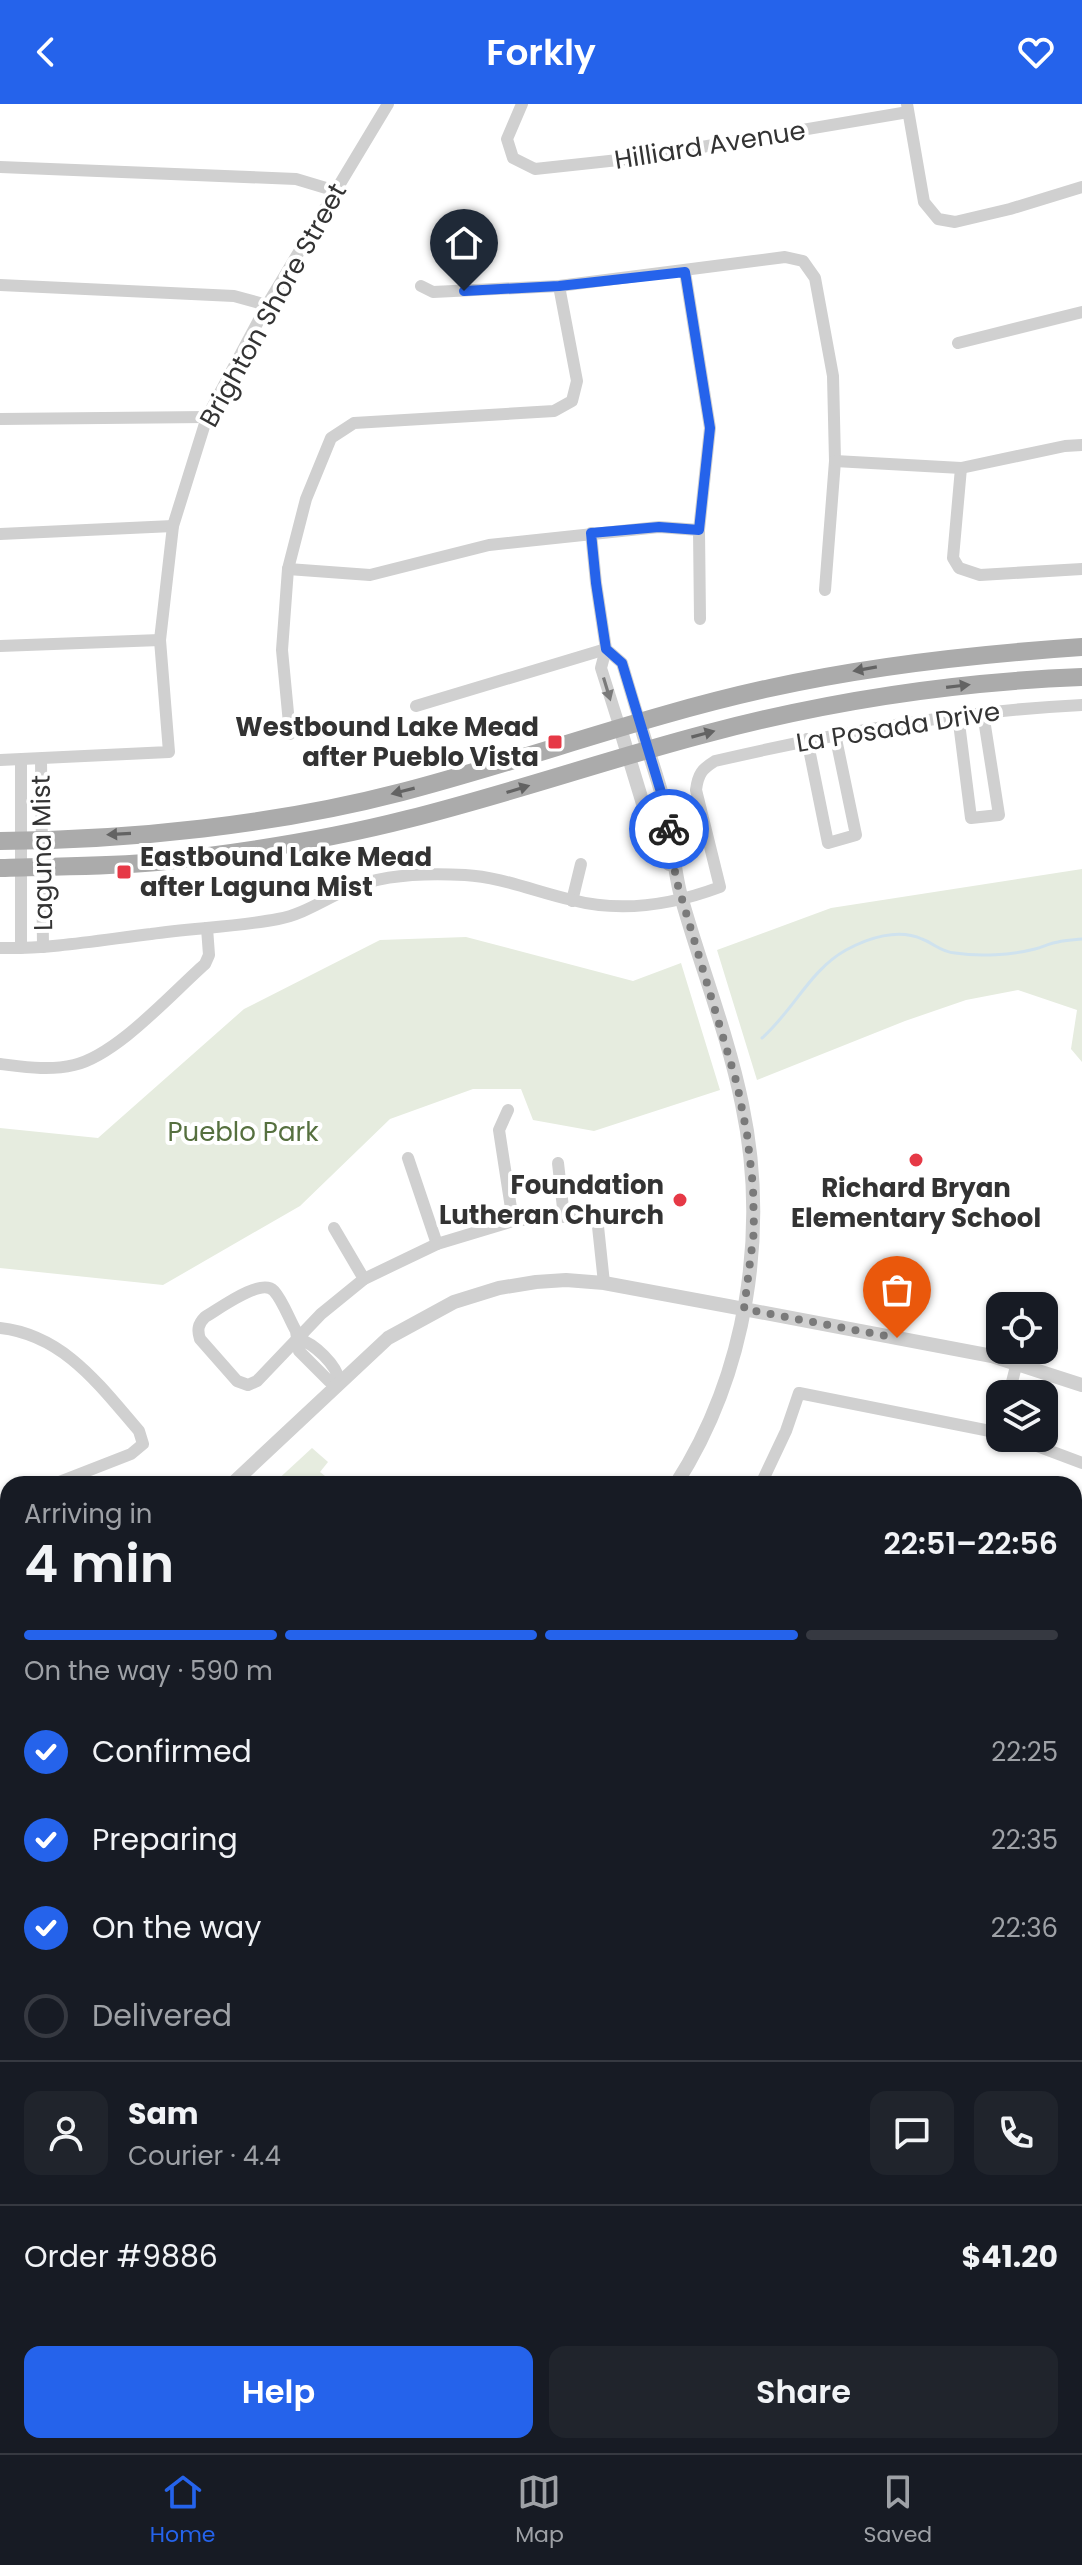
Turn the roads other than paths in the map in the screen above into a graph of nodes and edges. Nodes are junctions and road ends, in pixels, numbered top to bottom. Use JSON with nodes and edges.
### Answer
{"nodes":[{"id":1,"x":388,"y":104,"type":"edge"},
{"id":2,"x":522,"y":104,"type":"edge"},
{"id":3,"x":908,"y":108,"type":"edge"},
{"id":4,"x":0,"y":167,"type":"edge"},
{"id":5,"x":1082,"y":187,"type":"edge"},
{"id":6,"x":336,"y":191,"type":"junction"},
{"id":7,"x":685,"y":272,"type":"junction"},
{"id":8,"x":0,"y":285,"type":"edge"},
{"id":9,"x":421,"y":286,"type":"dead end"},
{"id":10,"x":559,"y":286,"type":"junction"},
{"id":11,"x":267,"y":305,"type":"junction"},
{"id":12,"x":1082,"y":312,"type":"edge"},
{"id":13,"x":958,"y":343,"type":"dead end"},
{"id":14,"x":207,"y":417,"type":"junction"},
{"id":15,"x":0,"y":419,"type":"edge"},
{"id":16,"x":1082,"y":445,"type":"edge"},
{"id":17,"x":835,"y":461,"type":"junction"},
{"id":18,"x":961,"y":468,"type":"junction"},
{"id":19,"x":173,"y":526,"type":"junction"},
{"id":20,"x":699,"y":530,"type":"junction"},
{"id":21,"x":591,"y":533,"type":"junction"},
{"id":22,"x":0,"y":534,"type":"edge"},
{"id":23,"x":288,"y":569,"type":"junction"},
{"id":24,"x":1082,"y":569,"type":"edge"},
{"id":25,"x":825,"y":590,"type":"dead end"},
{"id":26,"x":700,"y":619,"type":"dead end"},
{"id":27,"x":160,"y":640,"type":"junction"},
{"id":28,"x":0,"y":646,"type":"edge"},
{"id":29,"x":1082,"y":647,"type":"edge"},
{"id":30,"x":606,"y":649,"type":"junction"},
{"id":31,"x":1082,"y":677,"type":"edge"},
{"id":32,"x":1082,"y":705,"type":"edge"},
{"id":33,"x":416,"y":706,"type":"dead end"},
{"id":34,"x":983,"y":713,"type":"junction"},
{"id":35,"x":958,"y":715,"type":"junction"},
{"id":36,"x":640,"y":723,"type":"junction"},
{"id":37,"x":620,"y":728,"type":"junction"},
{"id":38,"x":290,"y":734,"type":"dead end"},
{"id":39,"x":835,"y":734,"type":"junction"},
{"id":40,"x":807,"y":739,"type":"junction"},
{"id":41,"x":648,"y":749,"type":"junction"},
{"id":42,"x":628,"y":755,"type":"junction"},
{"id":43,"x":41,"y":759,"type":"junction"},
{"id":44,"x":0,"y":760,"type":"edge"},
{"id":45,"x":21,"y":760,"type":"junction"},
{"id":46,"x":41,"y":839,"type":"junction"},
{"id":47,"x":0,"y":841,"type":"edge"},
{"id":48,"x":22,"y":841,"type":"junction"},
{"id":49,"x":581,"y":864,"type":"dead end"},
{"id":50,"x":42,"y":866,"type":"junction"},
{"id":51,"x":22,"y":867,"type":"junction"},
{"id":52,"x":0,"y":868,"type":"edge"},
{"id":53,"x":676,"y":879,"type":"junction"},
{"id":54,"x":681,"y":899,"type":"junction"},
{"id":55,"x":572,"y":901,"type":"junction"},
{"id":56,"x":207,"y":928,"type":"junction"},
{"id":57,"x":43,"y":947,"type":"junction"},
{"id":58,"x":0,"y":948,"type":"edge"},
{"id":59,"x":21,"y":948,"type":"junction"},
{"id":60,"x":0,"y":1064,"type":"edge"},
{"id":61,"x":508,"y":1110,"type":"dead end"},
{"id":62,"x":408,"y":1158,"type":"dead end"},
{"id":63,"x":558,"y":1163,"type":"dead end"},
{"id":64,"x":564,"y":1217,"type":"junction"},
{"id":65,"x":513,"y":1221,"type":"junction"},
{"id":66,"x":334,"y":1228,"type":"dead end"},
{"id":67,"x":437,"y":1244,"type":"junction"},
{"id":68,"x":364,"y":1279,"type":"junction"},
{"id":69,"x":604,"y":1283,"type":"junction"},
{"id":70,"x":744,"y":1309,"type":"junction"},
{"id":71,"x":0,"y":1328,"type":"edge"},
{"id":72,"x":297,"y":1338,"type":"junction"},
{"id":73,"x":986,"y":1356,"type":"edge"},
{"id":74,"x":1023,"y":1364,"type":"edge"},
{"id":75,"x":340,"y":1382,"type":"junction"},
{"id":76,"x":1082,"y":1385,"type":"edge"},
{"id":77,"x":986,"y":1429,"type":"edge"},
{"id":78,"x":1053,"y":1452,"type":"edge"},
{"id":79,"x":1082,"y":1463,"type":"edge"},
{"id":80,"x":75,"y":1476,"type":"edge"},
{"id":81,"x":240,"y":1476,"type":"edge"},
{"id":82,"x":680,"y":1476,"type":"edge"},
{"id":83,"x":765,"y":1476,"type":"edge"}],
"edges":[{"from":1,"to":6,"type":"street","name":"Brighton Shore Street"},
{"from":2,"to":3,"type":"street","name":"Hilliard Avenue"},
{"from":3,"to":5,"type":"street"},
{"from":4,"to":6,"type":"street"},
{"from":6,"to":11,"type":"street","name":"Brighton Shore Street"},
{"from":7,"to":10,"type":"street"},
{"from":7,"to":17,"type":"street"},
{"from":7,"to":20,"type":"street"},
{"from":8,"to":11,"type":"street"},
{"from":9,"to":10,"type":"street"},
{"from":10,"to":23,"type":"street"},
{"from":11,"to":14,"type":"street","name":"Brighton Shore Street"},
{"from":12,"to":13,"type":"street"},
{"from":14,"to":15,"type":"street"},
{"from":14,"to":19,"type":"street","name":"Brighton Shore Street"},
{"from":16,"to":18,"type":"street"},
{"from":17,"to":18,"type":"street"},
{"from":17,"to":25,"type":"street"},
{"from":18,"to":24,"type":"street"},
{"from":19,"to":22,"type":"street"},
{"from":19,"to":27,"type":"street","name":"Brighton Shore Street"},
{"from":20,"to":21,"type":"street"},
{"from":20,"to":26,"type":"street"},
{"from":21,"to":23,"type":"street"},
{"from":21,"to":30,"type":"street"},
{"from":23,"to":38,"type":"street"},
{"from":27,"to":28,"type":"street"},
{"from":27,"to":43,"type":"street","name":"Brighton Shore Street"},
{"from":29,"to":36,"type":"main road","one_way":true},
{"from":30,"to":33,"type":"street"},
{"from":30,"to":36,"type":"street"},
{"from":30,"to":37,"type":"street","one_way":true},
{"from":41,"to":31,"type":"main road","one_way":true},
{"from":32,"to":34,"type":"street","name":"La Posada Drive"},
{"from":34,"to":35,"type":"street","name":"La Posada Drive"},
{"from":34,"to":35,"type":"street"},
{"from":35,"to":39,"type":"street","name":"La Posada Drive"},
{"from":36,"to":37,"type":"main road"},
{"from":36,"to":41,"type":"street"},
{"from":37,"to":42,"type":"street"},
{"from":37,"to":46,"type":"main road","one_way":true},
{"from":39,"to":40,"type":"street","name":"La Posada Drive"},
{"from":39,"to":40,"type":"street"},
{"from":40,"to":54,"type":"street","name":"La Posada Drive"},
{"from":41,"to":42,"type":"main road"},
{"from":41,"to":53,"type":"street"},
{"from":50,"to":42,"type":"main road","one_way":true},
{"from":42,"to":53,"type":"street"},
{"from":43,"to":45,"type":"street"},
{"from":43,"to":46,"type":"street","name":"Laguna Mist"},
{"from":44,"to":45,"type":"street"},
{"from":45,"to":48,"type":"street","name":"Laguna Mist"},
{"from":46,"to":48,"type":"main road"},
{"from":46,"to":50,"type":"street","name":"Laguna Mist"},
{"from":47,"to":48,"type":"main road"},
{"from":48,"to":51,"type":"street","name":"Laguna Mist"},
{"from":49,"to":55,"type":"street"},
{"from":50,"to":51,"type":"main road"},
{"from":50,"to":57,"type":"street","name":"Laguna Mist"},
{"from":51,"to":52,"type":"main road"},
{"from":51,"to":59,"type":"street","name":"Laguna Mist"},
{"from":53,"to":54,"type":"street"},
{"from":54,"to":55,"type":"street"},
{"from":54,"to":70,"type":"street"},
{"from":55,"to":56,"type":"street"},
{"from":56,"to":57,"type":"street"},
{"from":56,"to":60,"type":"street"},
{"from":57,"to":59,"type":"street"},
{"from":58,"to":59,"type":"street"},
{"from":61,"to":65,"type":"street"},
{"from":62,"to":67,"type":"street"},
{"from":63,"to":64,"type":"street"},
{"from":64,"to":65,"type":"street"},
{"from":64,"to":69,"type":"street"},
{"from":65,"to":67,"type":"street"},
{"from":66,"to":68,"type":"street"},
{"from":67,"to":68,"type":"street"},
{"from":68,"to":72,"type":"street"},
{"from":69,"to":70,"type":"street"},
{"from":69,"to":75,"type":"street"},
{"from":70,"to":73,"type":"street"},
{"from":70,"to":82,"type":"street"},
{"from":71,"to":80,"type":"street"},
{"from":72,"to":72,"type":"street"},
{"from":72,"to":75,"type":"street"},
{"from":74,"to":76,"type":"street"},
{"from":75,"to":81,"type":"street"},
{"from":77,"to":83,"type":"street"},
{"from":78,"to":79,"type":"street"}]}
